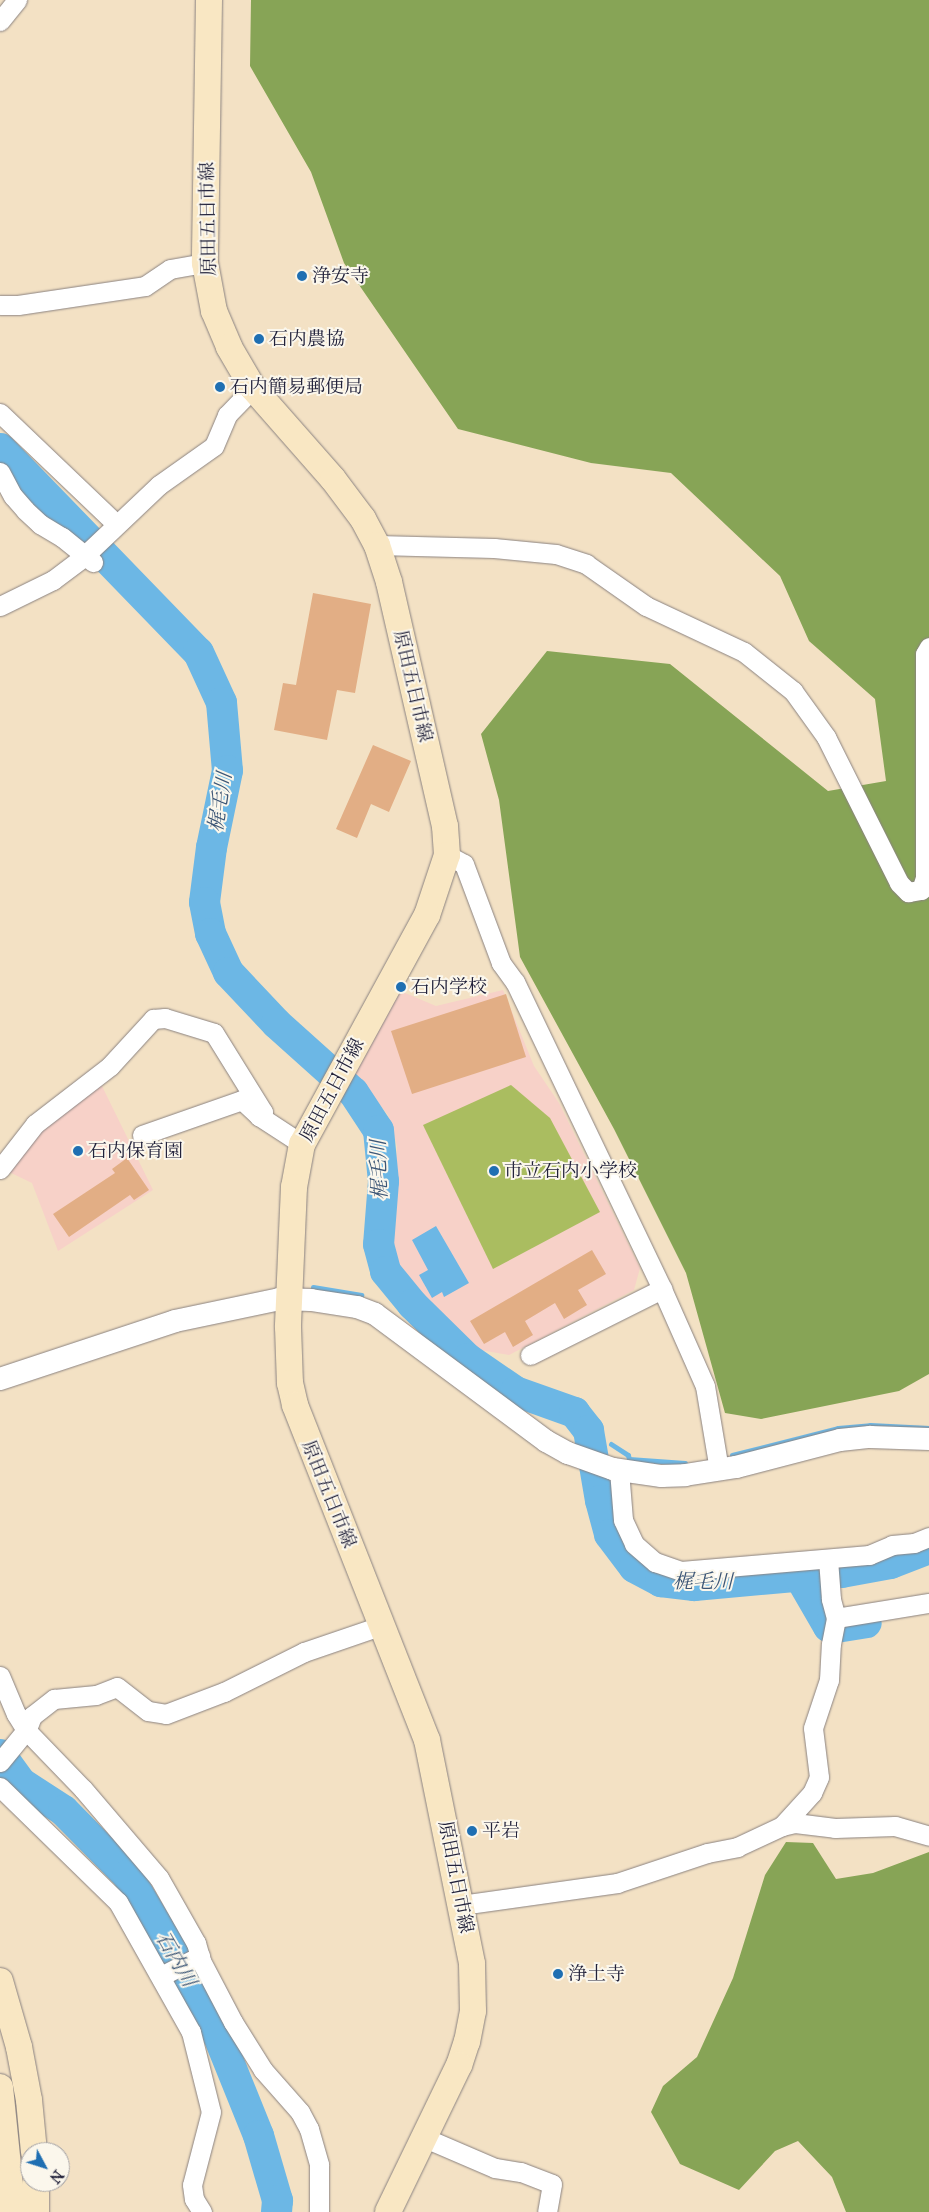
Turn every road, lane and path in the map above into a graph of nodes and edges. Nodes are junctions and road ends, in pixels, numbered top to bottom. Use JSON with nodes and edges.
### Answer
{"nodes":[{"id":1,"x":17,"y":0,"type":"edge"},
{"id":2,"x":209,"y":0,"type":"edge"},
{"id":3,"x":0,"y":21,"type":"edge"},
{"id":4,"x":205,"y":263,"type":"junction"},
{"id":5,"x":0,"y":305,"type":"edge"},
{"id":6,"x":254,"y":388,"type":"junction"},
{"id":7,"x":0,"y":413,"type":"edge"},
{"id":8,"x":0,"y":472,"type":"edge"},
{"id":9,"x":114,"y":526,"type":"junction"},
{"id":10,"x":377,"y":545,"type":"junction"},
{"id":11,"x":88,"y":557,"type":"junction"},
{"id":12,"x":0,"y":606,"type":"edge"},
{"id":13,"x":929,"y":648,"type":"edge"},
{"id":14,"x":447,"y":855,"type":"junction"},
{"id":15,"x":259,"y":1116,"type":"junction"},
{"id":16,"x":142,"y":1135,"type":"dead end"},
{"id":17,"x":302,"y":1144,"type":"junction"},
{"id":18,"x":0,"y":1169,"type":"edge"},
{"id":19,"x":662,"y":1289,"type":"junction"},
{"id":20,"x":289,"y":1299,"type":"junction"},
{"id":21,"x":530,"y":1355,"type":"dead end"},
{"id":22,"x":0,"y":1379,"type":"edge"},
{"id":23,"x":929,"y":1439,"type":"edge"},
{"id":24,"x":616,"y":1470,"type":"junction"},
{"id":25,"x":719,"y":1470,"type":"junction"},
{"id":26,"x":929,"y":1537,"type":"edge"},
{"id":27,"x":828,"y":1562,"type":"junction"},
{"id":28,"x":929,"y":1603,"type":"edge"},
{"id":29,"x":836,"y":1624,"type":"junction"},
{"id":30,"x":383,"y":1626,"type":"junction"},
{"id":31,"x":0,"y":1676,"type":"edge"},
{"id":32,"x":25,"y":1731,"type":"junction"},
{"id":33,"x":0,"y":1762,"type":"edge"},
{"id":34,"x":0,"y":1788,"type":"edge"},
{"id":35,"x":782,"y":1826,"type":"junction"},
{"id":36,"x":929,"y":1836,"type":"edge"},
{"id":37,"x":461,"y":1906,"type":"junction"},
{"id":38,"x":198,"y":1956,"type":"junction"},
{"id":39,"x":162,"y":1975,"type":"junction"},
{"id":40,"x":0,"y":1981,"type":"edge"},
{"id":41,"x":0,"y":2087,"type":"edge"},
{"id":42,"x":425,"y":2138,"type":"junction"},
{"id":43,"x":33,"y":2142,"type":"edge"},
{"id":44,"x":36,"y":2192,"type":"edge"},
{"id":45,"x":10,"y":2212,"type":"edge"},
{"id":46,"x":36,"y":2212,"type":"edge"},
{"id":47,"x":202,"y":2212,"type":"edge"},
{"id":48,"x":319,"y":2212,"type":"edge"},
{"id":49,"x":388,"y":2212,"type":"edge"},
{"id":50,"x":547,"y":2212,"type":"edge"}],
"edges":[{"from":1,"to":3,"type":"street"},
{"from":2,"to":4,"type":"main road","name":"原田五日市線"},
{"from":4,"to":5,"type":"street"},
{"from":4,"to":6,"type":"main road","name":"原田五日市線"},
{"from":6,"to":9,"type":"street"},
{"from":6,"to":10,"type":"main road","name":"原田五日市線"},
{"from":7,"to":9,"type":"street"},
{"from":8,"to":11,"type":"street"},
{"from":9,"to":11,"type":"street"},
{"from":10,"to":13,"type":"street"},
{"from":10,"to":14,"type":"main road","name":"原田五日市線"},
{"from":11,"to":12,"type":"street"},
{"from":14,"to":17,"type":"main road","name":"原田五日市線"},
{"from":14,"to":19,"type":"street"},
{"from":15,"to":16,"type":"street"},
{"from":15,"to":17,"type":"street"},
{"from":15,"to":18,"type":"street"},
{"from":17,"to":20,"type":"main road","name":"原田五日市線"},
{"from":19,"to":21,"type":"street"},
{"from":19,"to":25,"type":"street"},
{"from":20,"to":22,"type":"street"},
{"from":20,"to":24,"type":"street"},
{"from":20,"to":30,"type":"main road","name":"原田五日市線"},
{"from":23,"to":25,"type":"street"},
{"from":24,"to":25,"type":"street"},
{"from":24,"to":27,"type":"street"},
{"from":26,"to":27,"type":"street"},
{"from":27,"to":29,"type":"street"},
{"from":28,"to":29,"type":"street"},
{"from":29,"to":35,"type":"street"},
{"from":30,"to":32,"type":"street"},
{"from":30,"to":37,"type":"main road","name":"原田五日市線"},
{"from":31,"to":32,"type":"street"},
{"from":32,"to":33,"type":"street"},
{"from":32,"to":38,"type":"street"},
{"from":34,"to":39,"type":"street"},
{"from":35,"to":36,"type":"street"},
{"from":35,"to":37,"type":"street"},
{"from":37,"to":42,"type":"main road","name":"原田五日市線"},
{"from":38,"to":39,"type":"street"},
{"from":38,"to":48,"type":"street"},
{"from":39,"to":47,"type":"street"},
{"from":40,"to":43,"type":"main road"},
{"from":41,"to":45,"type":"main road"},
{"from":42,"to":49,"type":"main road","name":"原田五日市線"},
{"from":42,"to":50,"type":"street"},
{"from":44,"to":46,"type":"main road"}]}
